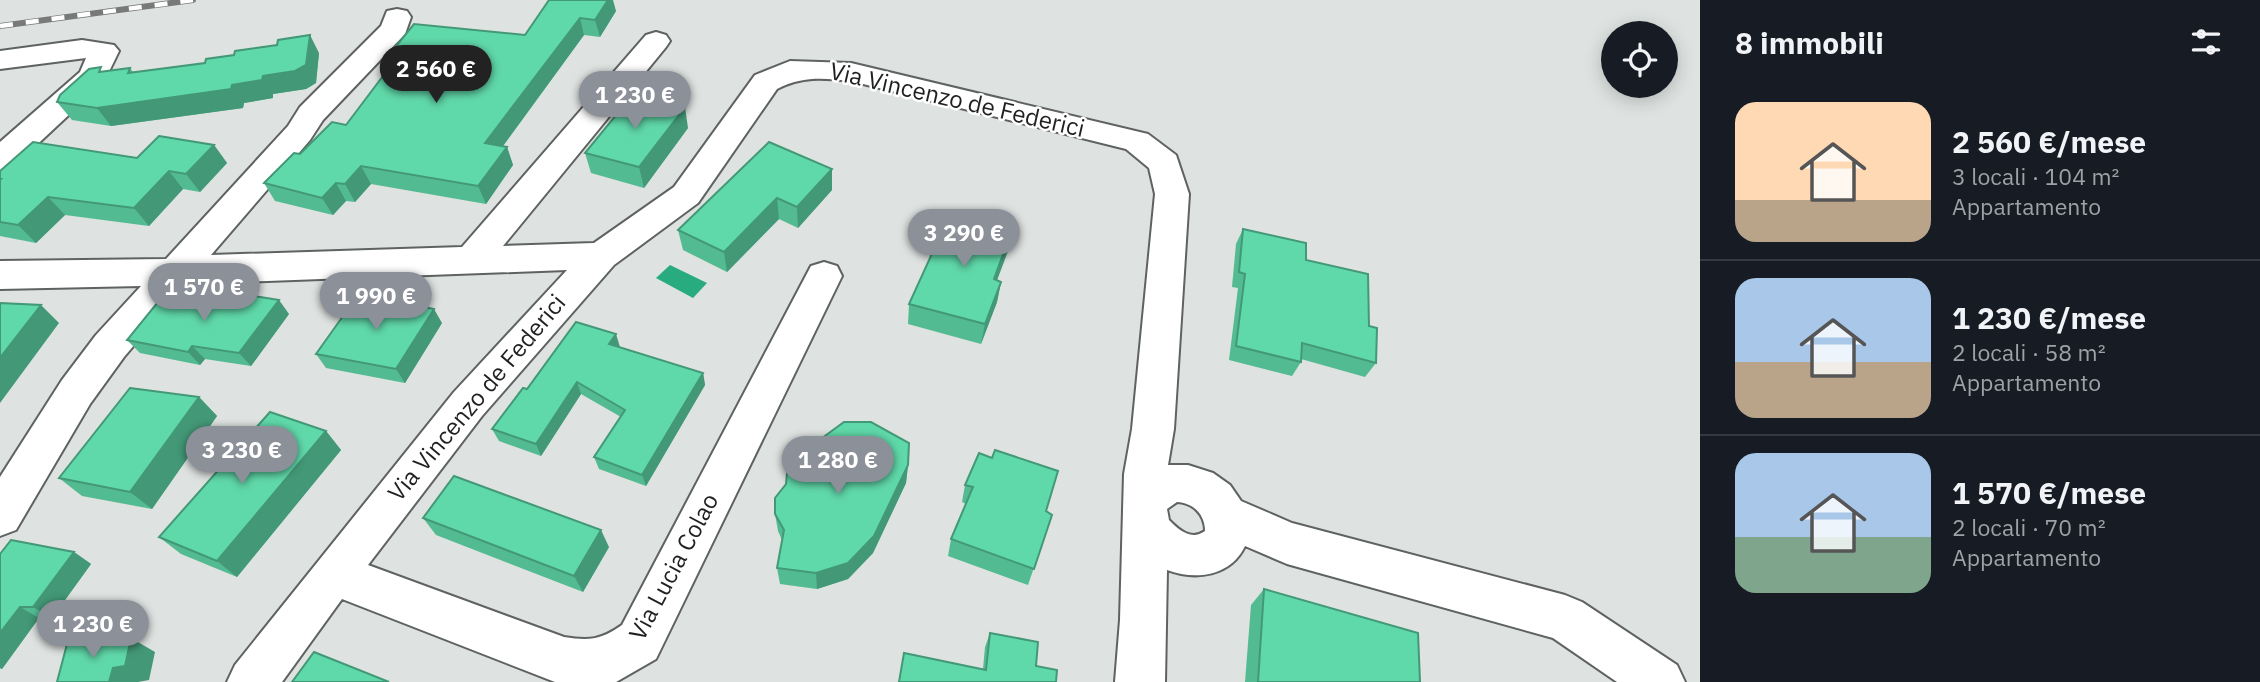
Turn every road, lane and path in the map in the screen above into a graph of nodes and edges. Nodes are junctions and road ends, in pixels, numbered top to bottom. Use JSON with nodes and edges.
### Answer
{"nodes":[{"id":1,"x":397,"y":17,"type":"dead end"},
{"id":2,"x":656,"y":41,"type":"dead end"},
{"id":3,"x":0,"y":60,"type":"edge"},
{"id":4,"x":0,"y":160,"type":"edge"},
{"id":5,"x":601,"y":256,"type":"junction"},
{"id":6,"x":471,"y":259,"type":"junction"},
{"id":7,"x":176,"y":272,"type":"junction"},
{"id":8,"x":0,"y":275,"type":"edge"},
{"id":9,"x":824,"y":276,"type":"dead end"},
{"id":10,"x":1153,"y":429,"type":"junction"},
{"id":11,"x":1184,"y":483,"type":"junction"},
{"id":12,"x":1145,"y":509,"type":"junction"},
{"id":13,"x":0,"y":516,"type":"edge"},
{"id":14,"x":1213,"y":541,"type":"junction"},
{"id":15,"x":333,"y":574,"type":"junction"},
{"id":16,"x":1144,"y":620,"type":"junction"},
{"id":17,"x":252,"y":682,"type":"edge"},
{"id":18,"x":1140,"y":682,"type":"edge"},
{"id":19,"x":1660,"y":682,"type":"edge"}],
"edges":[{"from":1,"to":7,"type":"street"},
{"from":2,"to":6,"type":"street"},
{"from":3,"to":4,"type":"street"},
{"from":5,"to":6,"type":"street"},
{"from":5,"to":10,"type":"street","name":"Via Vincenzo de Federici"},
{"from":5,"to":15,"type":"street","name":"Via Vincenzo de Federici"},
{"from":6,"to":7,"type":"street"},
{"from":7,"to":8,"type":"street"},
{"from":7,"to":13,"type":"street"},
{"from":9,"to":15,"type":"street","name":"Via Lucia Colao"},
{"from":10,"to":11,"type":"street","name":"Via Vincenzo de Federici"},
{"from":10,"to":12,"type":"street","name":"Via Vincenzo de Federici"},
{"from":11,"to":12,"type":"street"},
{"from":11,"to":14,"type":"street"},
{"from":12,"to":14,"type":"street"},
{"from":12,"to":16,"type":"street","name":"Via Vincenzo de Federici"},
{"from":14,"to":16,"type":"street"},
{"from":14,"to":19,"type":"street"},
{"from":15,"to":17,"type":"street","name":"Via Vincenzo de Federici"},
{"from":16,"to":18,"type":"street"}]}
